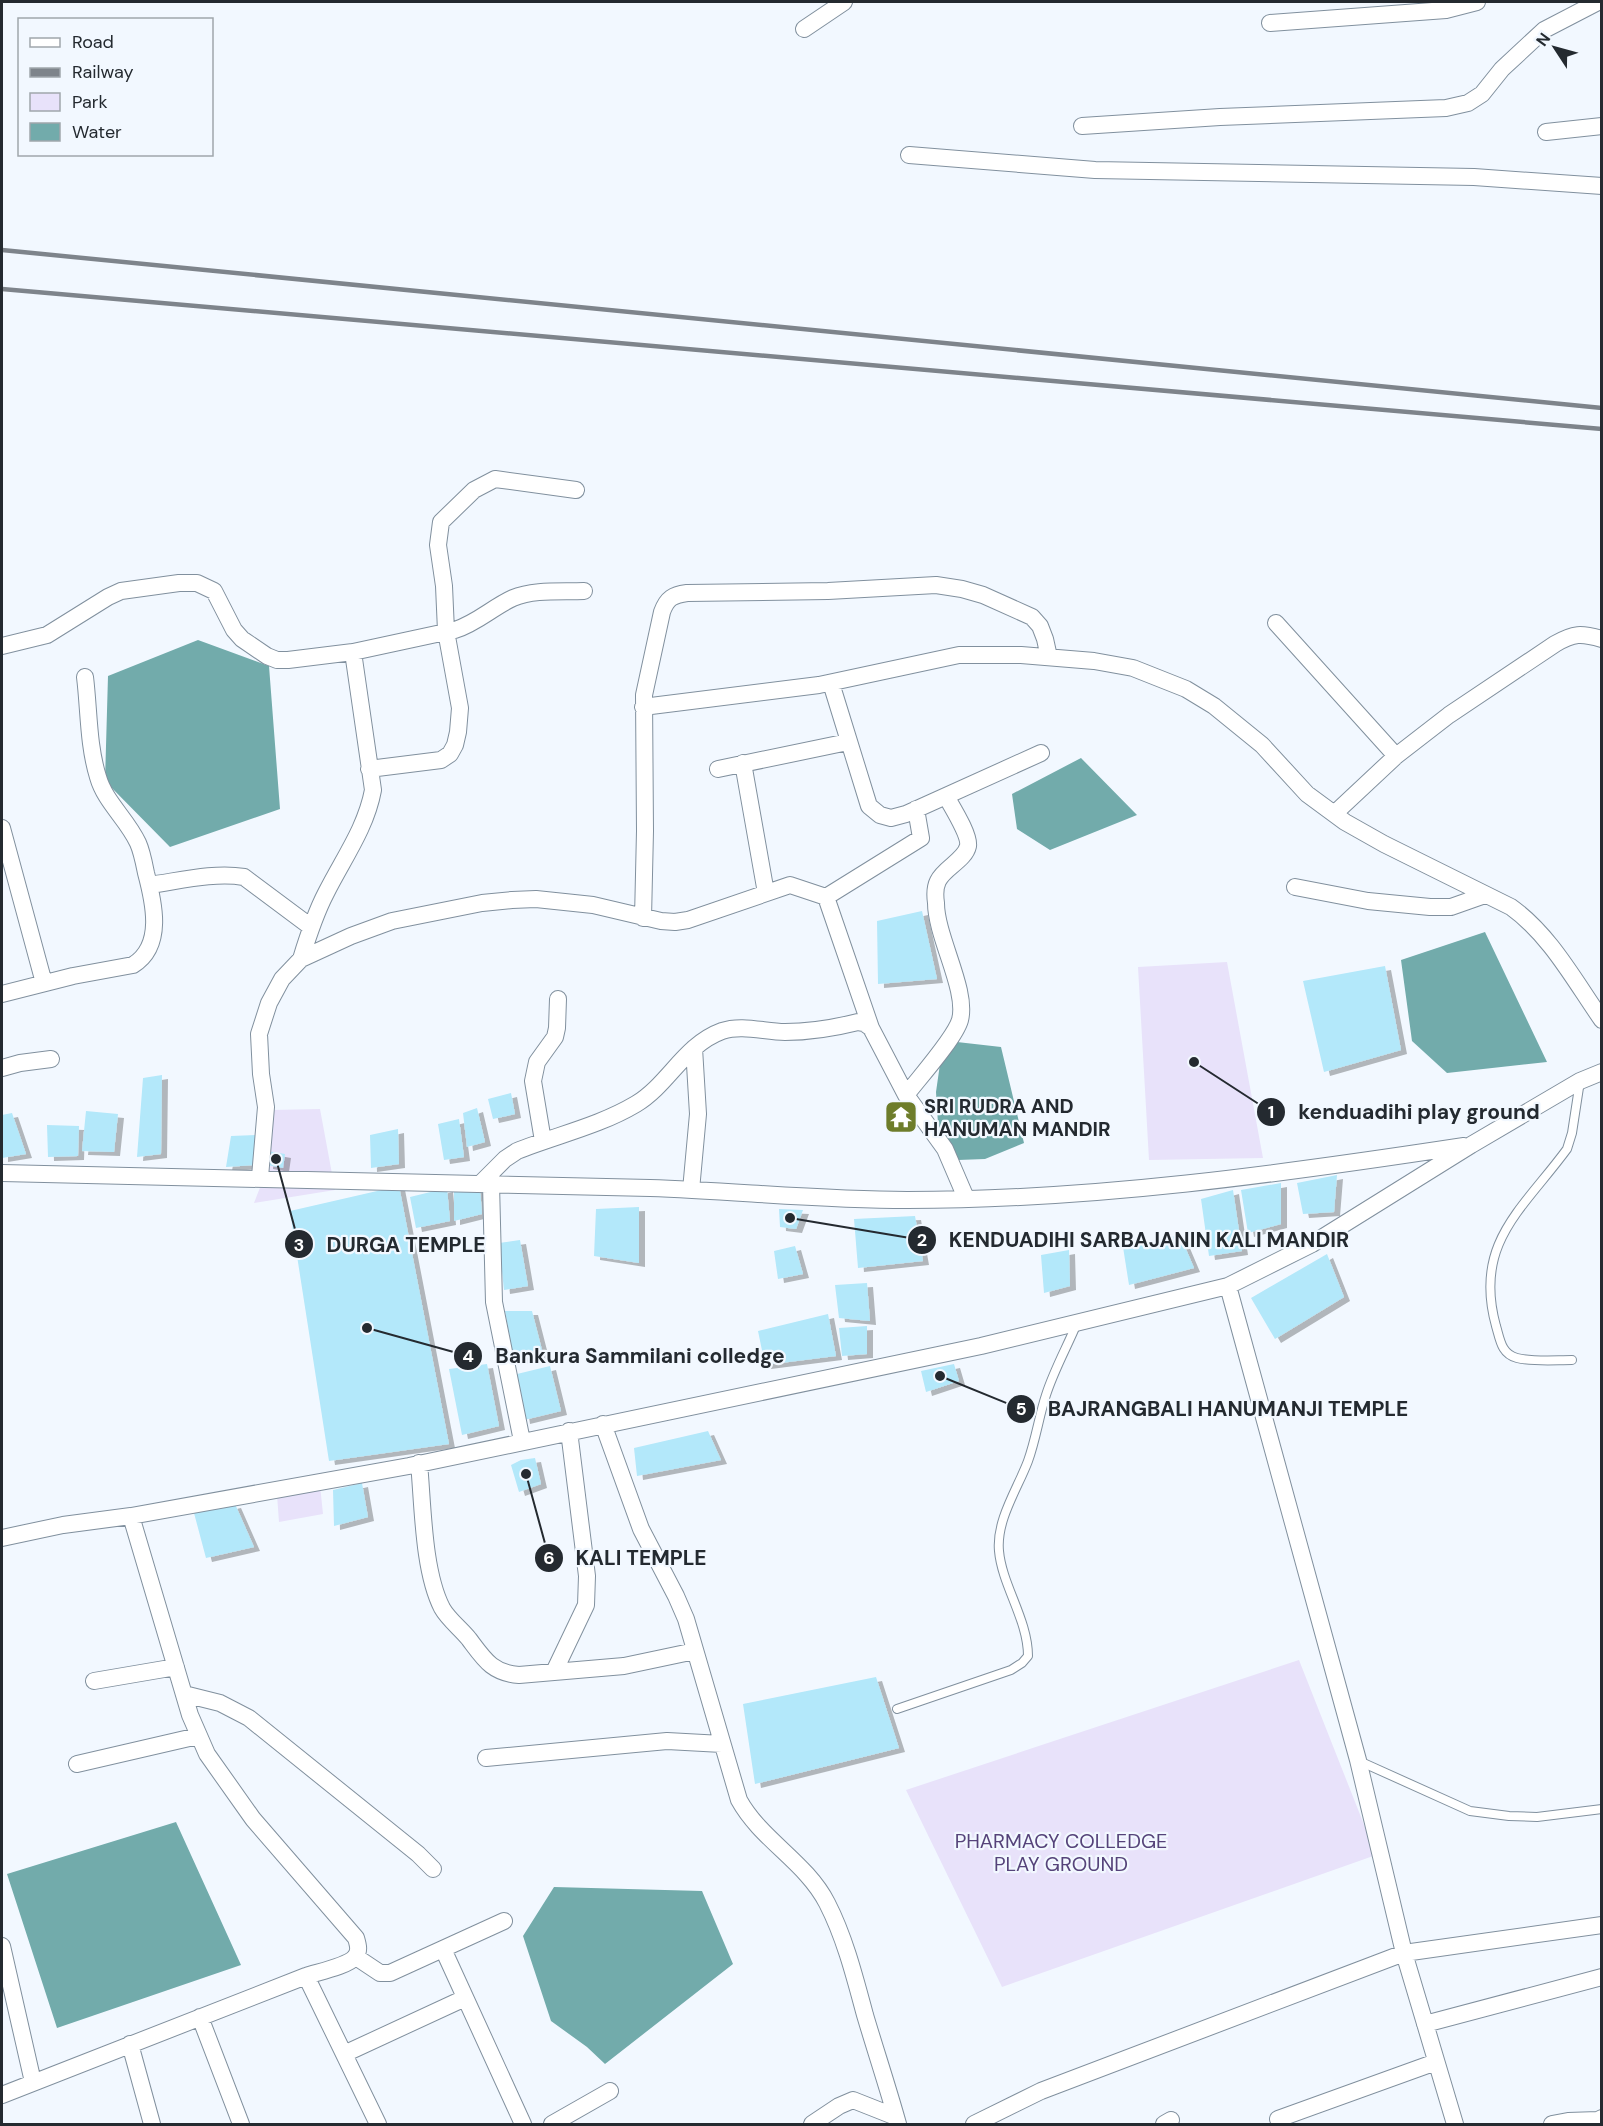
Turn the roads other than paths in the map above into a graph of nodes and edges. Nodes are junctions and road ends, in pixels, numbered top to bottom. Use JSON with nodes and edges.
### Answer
{"nodes":[{"id":1,"x":844,"y":2,"type":"edge"},
{"id":2,"x":1477,"y":2,"type":"edge"},
{"id":3,"x":1597,"y":2,"type":"edge"},
{"id":4,"x":1459,"y":4,"type":"edge"},
{"id":5,"x":1269,"y":23,"type":"dead end"},
{"id":6,"x":804,"y":29,"type":"dead end"},
{"id":7,"x":1082,"y":126,"type":"dead end"},
{"id":8,"x":1602,"y":126,"type":"edge"},
{"id":9,"x":1546,"y":132,"type":"dead end"},
{"id":10,"x":909,"y":155,"type":"dead end"},
{"id":11,"x":1602,"y":186,"type":"edge"},
{"id":12,"x":576,"y":490,"type":"dead end"},
{"id":13,"x":584,"y":591,"type":"dead end"},
{"id":14,"x":1276,"y":623,"type":"dead end"},
{"id":15,"x":446,"y":631,"type":"junction"},
{"id":16,"x":1602,"y":639,"type":"edge"},
{"id":17,"x":2,"y":646,"type":"edge"},
{"id":18,"x":353,"y":652,"type":"junction"},
{"id":19,"x":1049,"y":657,"type":"junction"},
{"id":20,"x":85,"y":677,"type":"dead end"},
{"id":21,"x":831,"y":683,"type":"junction"},
{"id":22,"x":643,"y":707,"type":"junction"},
{"id":23,"x":848,"y":742,"type":"junction"},
{"id":24,"x":1041,"y":753,"type":"dead end"},
{"id":25,"x":1396,"y":756,"type":"junction"},
{"id":26,"x":743,"y":764,"type":"junction"},
{"id":27,"x":718,"y":769,"type":"dead end"},
{"id":28,"x":369,"y":770,"type":"junction"},
{"id":29,"x":946,"y":795,"type":"junction"},
{"id":30,"x":916,"y":809,"type":"junction"},
{"id":31,"x":1334,"y":814,"type":"junction"},
{"id":32,"x":2,"y":828,"type":"edge"},
{"id":33,"x":6,"y":862,"type":"edge"},
{"id":34,"x":149,"y":885,"type":"junction"},
{"id":35,"x":1295,"y":887,"type":"dead end"},
{"id":36,"x":766,"y":893,"type":"junction"},
{"id":37,"x":1485,"y":895,"type":"junction"},
{"id":38,"x":826,"y":897,"type":"junction"},
{"id":39,"x":643,"y":918,"type":"junction"},
{"id":40,"x":311,"y":927,"type":"junction"},
{"id":41,"x":301,"y":959,"type":"junction"},
{"id":42,"x":44,"y":983,"type":"junction"},
{"id":43,"x":2,"y":994,"type":"edge"},
{"id":44,"x":558,"y":999,"type":"dead end"},
{"id":45,"x":1602,"y":1020,"type":"edge"},
{"id":46,"x":871,"y":1028,"type":"junction"},
{"id":47,"x":694,"y":1048,"type":"junction"},
{"id":48,"x":51,"y":1059,"type":"dead end"},
{"id":49,"x":2,"y":1068,"type":"edge"},
{"id":50,"x":1602,"y":1072,"type":"edge"},
{"id":51,"x":1580,"y":1081,"type":"junction"},
{"id":52,"x":906,"y":1095,"type":"junction"},
{"id":53,"x":543,"y":1141,"type":"junction"},
{"id":54,"x":1471,"y":1145,"type":"junction"},
{"id":55,"x":2,"y":1173,"type":"edge"},
{"id":56,"x":260,"y":1177,"type":"junction"},
{"id":57,"x":485,"y":1184,"type":"junction"},
{"id":58,"x":691,"y":1190,"type":"junction"},
{"id":59,"x":966,"y":1198,"type":"junction"},
{"id":60,"x":1228,"y":1286,"type":"junction"},
{"id":61,"x":1077,"y":1323,"type":"junction"},
{"id":62,"x":1572,"y":1360,"type":"dead end"},
{"id":63,"x":603,"y":1424,"type":"junction"},
{"id":64,"x":569,"y":1431,"type":"junction"},
{"id":65,"x":522,"y":1441,"type":"junction"},
{"id":66,"x":419,"y":1463,"type":"junction"},
{"id":67,"x":130,"y":1516,"type":"junction"},
{"id":68,"x":2,"y":1538,"type":"edge"},
{"id":69,"x":695,"y":1651,"type":"junction"},
{"id":70,"x":176,"y":1667,"type":"junction"},
{"id":71,"x":554,"y":1672,"type":"junction"},
{"id":72,"x":94,"y":1682,"type":"dead end"},
{"id":73,"x":184,"y":1694,"type":"junction"},
{"id":74,"x":897,"y":1709,"type":"dead end"},
{"id":75,"x":198,"y":1736,"type":"junction"},
{"id":76,"x":722,"y":1744,"type":"junction"},
{"id":77,"x":486,"y":1758,"type":"dead end"},
{"id":78,"x":1358,"y":1760,"type":"junction"},
{"id":79,"x":77,"y":1764,"type":"dead end"},
{"id":80,"x":1602,"y":1809,"type":"edge"},
{"id":81,"x":433,"y":1869,"type":"dead end"},
{"id":82,"x":504,"y":1921,"type":"dead end"},
{"id":83,"x":1602,"y":1924,"type":"edge"},
{"id":84,"x":2,"y":1947,"type":"edge"},
{"id":85,"x":443,"y":1949,"type":"junction"},
{"id":86,"x":1404,"y":1953,"type":"junction"},
{"id":87,"x":356,"y":1957,"type":"junction"},
{"id":88,"x":306,"y":1976,"type":"junction"},
{"id":89,"x":1602,"y":1977,"type":"edge"},
{"id":90,"x":465,"y":1998,"type":"junction"},
{"id":91,"x":200,"y":2017,"type":"junction"},
{"id":92,"x":1425,"y":2024,"type":"junction"},
{"id":93,"x":130,"y":2044,"type":"junction"},
{"id":94,"x":344,"y":2054,"type":"junction"},
{"id":95,"x":1436,"y":2062,"type":"junction"},
{"id":96,"x":33,"y":2082,"type":"junction"},
{"id":97,"x":610,"y":2091,"type":"dead end"},
{"id":98,"x":2,"y":2095,"type":"edge"},
{"id":99,"x":1003,"y":2118,"type":"edge"},
{"id":100,"x":1602,"y":2118,"type":"edge"},
{"id":101,"x":1278,"y":2119,"type":"dead end"},
{"id":102,"x":897,"y":2121,"type":"edge"},
{"id":103,"x":152,"y":2124,"type":"edge"},
{"id":104,"x":241,"y":2124,"type":"edge"},
{"id":105,"x":378,"y":2124,"type":"edge"},
{"id":106,"x":523,"y":2124,"type":"edge"},
{"id":107,"x":552,"y":2124,"type":"edge"},
{"id":108,"x":812,"y":2124,"type":"edge"},
{"id":109,"x":974,"y":2124,"type":"edge"},
{"id":110,"x":1455,"y":2124,"type":"edge"},
{"id":111,"x":1552,"y":2124,"type":"edge"}],
"edges":[{"from":1,"to":6,"type":"street"},
{"from":2,"to":4,"type":"street"},
{"from":3,"to":7,"type":"street"},
{"from":4,"to":5,"type":"street"},
{"from":8,"to":9,"type":"street"},
{"from":10,"to":11,"type":"street"},
{"from":12,"to":15,"type":"street"},
{"from":13,"to":15,"type":"street"},
{"from":14,"to":25,"type":"street"},
{"from":15,"to":18,"type":"street"},
{"from":15,"to":28,"type":"street"},
{"from":16,"to":25,"type":"street"},
{"from":17,"to":18,"type":"street"},
{"from":18,"to":28,"type":"street"},
{"from":19,"to":21,"type":"street"},
{"from":19,"to":22,"type":"street"},
{"from":19,"to":31,"type":"street"},
{"from":20,"to":34,"type":"street"},
{"from":21,"to":22,"type":"street"},
{"from":21,"to":23,"type":"street"},
{"from":22,"to":39,"type":"street"},
{"from":23,"to":26,"type":"street"},
{"from":23,"to":30,"type":"street"},
{"from":24,"to":29,"type":"street"},
{"from":25,"to":31,"type":"street"},
{"from":26,"to":27,"type":"street"},
{"from":26,"to":36,"type":"street"},
{"from":28,"to":40,"type":"street"},
{"from":29,"to":30,"type":"street"},
{"from":29,"to":52,"type":"street"},
{"from":30,"to":38,"type":"street"},
{"from":31,"to":37,"type":"street"},
{"from":32,"to":33,"type":"street"},
{"from":33,"to":42,"type":"street"},
{"from":34,"to":40,"type":"street"},
{"from":34,"to":42,"type":"street"},
{"from":35,"to":37,"type":"street"},
{"from":36,"to":38,"type":"street"},
{"from":36,"to":39,"type":"street"},
{"from":37,"to":45,"type":"street"},
{"from":38,"to":46,"type":"street"},
{"from":39,"to":41,"type":"street"},
{"from":40,"to":41,"type":"street"},
{"from":41,"to":56,"type":"street"},
{"from":42,"to":43,"type":"street"},
{"from":44,"to":53,"type":"street"},
{"from":46,"to":47,"type":"street"},
{"from":46,"to":52,"type":"street"},
{"from":47,"to":53,"type":"street"},
{"from":47,"to":58,"type":"street"},
{"from":48,"to":49,"type":"street"},
{"from":50,"to":51,"type":"street"},
{"from":51,"to":54,"type":"street"},
{"from":51,"to":62,"type":"lane"},
{"from":52,"to":59,"type":"street"},
{"from":53,"to":57,"type":"street"},
{"from":54,"to":59,"type":"street"},
{"from":54,"to":60,"type":"street"},
{"from":55,"to":56,"type":"street"},
{"from":56,"to":57,"type":"street"},
{"from":57,"to":58,"type":"street"},
{"from":57,"to":65,"type":"street"},
{"from":58,"to":59,"type":"street"},
{"from":60,"to":61,"type":"street"},
{"from":60,"to":78,"type":"street"},
{"from":61,"to":63,"type":"street"},
{"from":61,"to":74,"type":"lane"},
{"from":63,"to":64,"type":"street"},
{"from":63,"to":69,"type":"street"},
{"from":64,"to":65,"type":"street"},
{"from":64,"to":71,"type":"street"},
{"from":65,"to":66,"type":"street"},
{"from":66,"to":67,"type":"street"},
{"from":66,"to":71,"type":"street"},
{"from":67,"to":68,"type":"street"},
{"from":67,"to":70,"type":"street"},
{"from":69,"to":71,"type":"street"},
{"from":69,"to":76,"type":"street"},
{"from":70,"to":72,"type":"street"},
{"from":70,"to":73,"type":"street"},
{"from":73,"to":75,"type":"street"},
{"from":73,"to":81,"type":"street"},
{"from":75,"to":79,"type":"street"},
{"from":75,"to":87,"type":"street"},
{"from":76,"to":77,"type":"street"},
{"from":76,"to":102,"type":"street"},
{"from":78,"to":80,"type":"lane"},
{"from":78,"to":86,"type":"street"},
{"from":82,"to":85,"type":"street"},
{"from":83,"to":86,"type":"street"},
{"from":84,"to":96,"type":"street"},
{"from":85,"to":87,"type":"street"},
{"from":85,"to":90,"type":"street"},
{"from":86,"to":92,"type":"street"},
{"from":86,"to":99,"type":"street"},
{"from":87,"to":88,"type":"street"},
{"from":88,"to":91,"type":"street"},
{"from":88,"to":94,"type":"street"},
{"from":89,"to":92,"type":"street"},
{"from":90,"to":94,"type":"street"},
{"from":90,"to":106,"type":"street"},
{"from":91,"to":93,"type":"street"},
{"from":91,"to":104,"type":"street"},
{"from":92,"to":95,"type":"street"},
{"from":93,"to":96,"type":"street"},
{"from":93,"to":103,"type":"street"},
{"from":94,"to":105,"type":"street"},
{"from":95,"to":101,"type":"street"},
{"from":95,"to":110,"type":"street"},
{"from":96,"to":98,"type":"street"},
{"from":97,"to":107,"type":"street"},
{"from":99,"to":109,"type":"street"},
{"from":100,"to":111,"type":"street"},
{"from":102,"to":108,"type":"street"}]}
